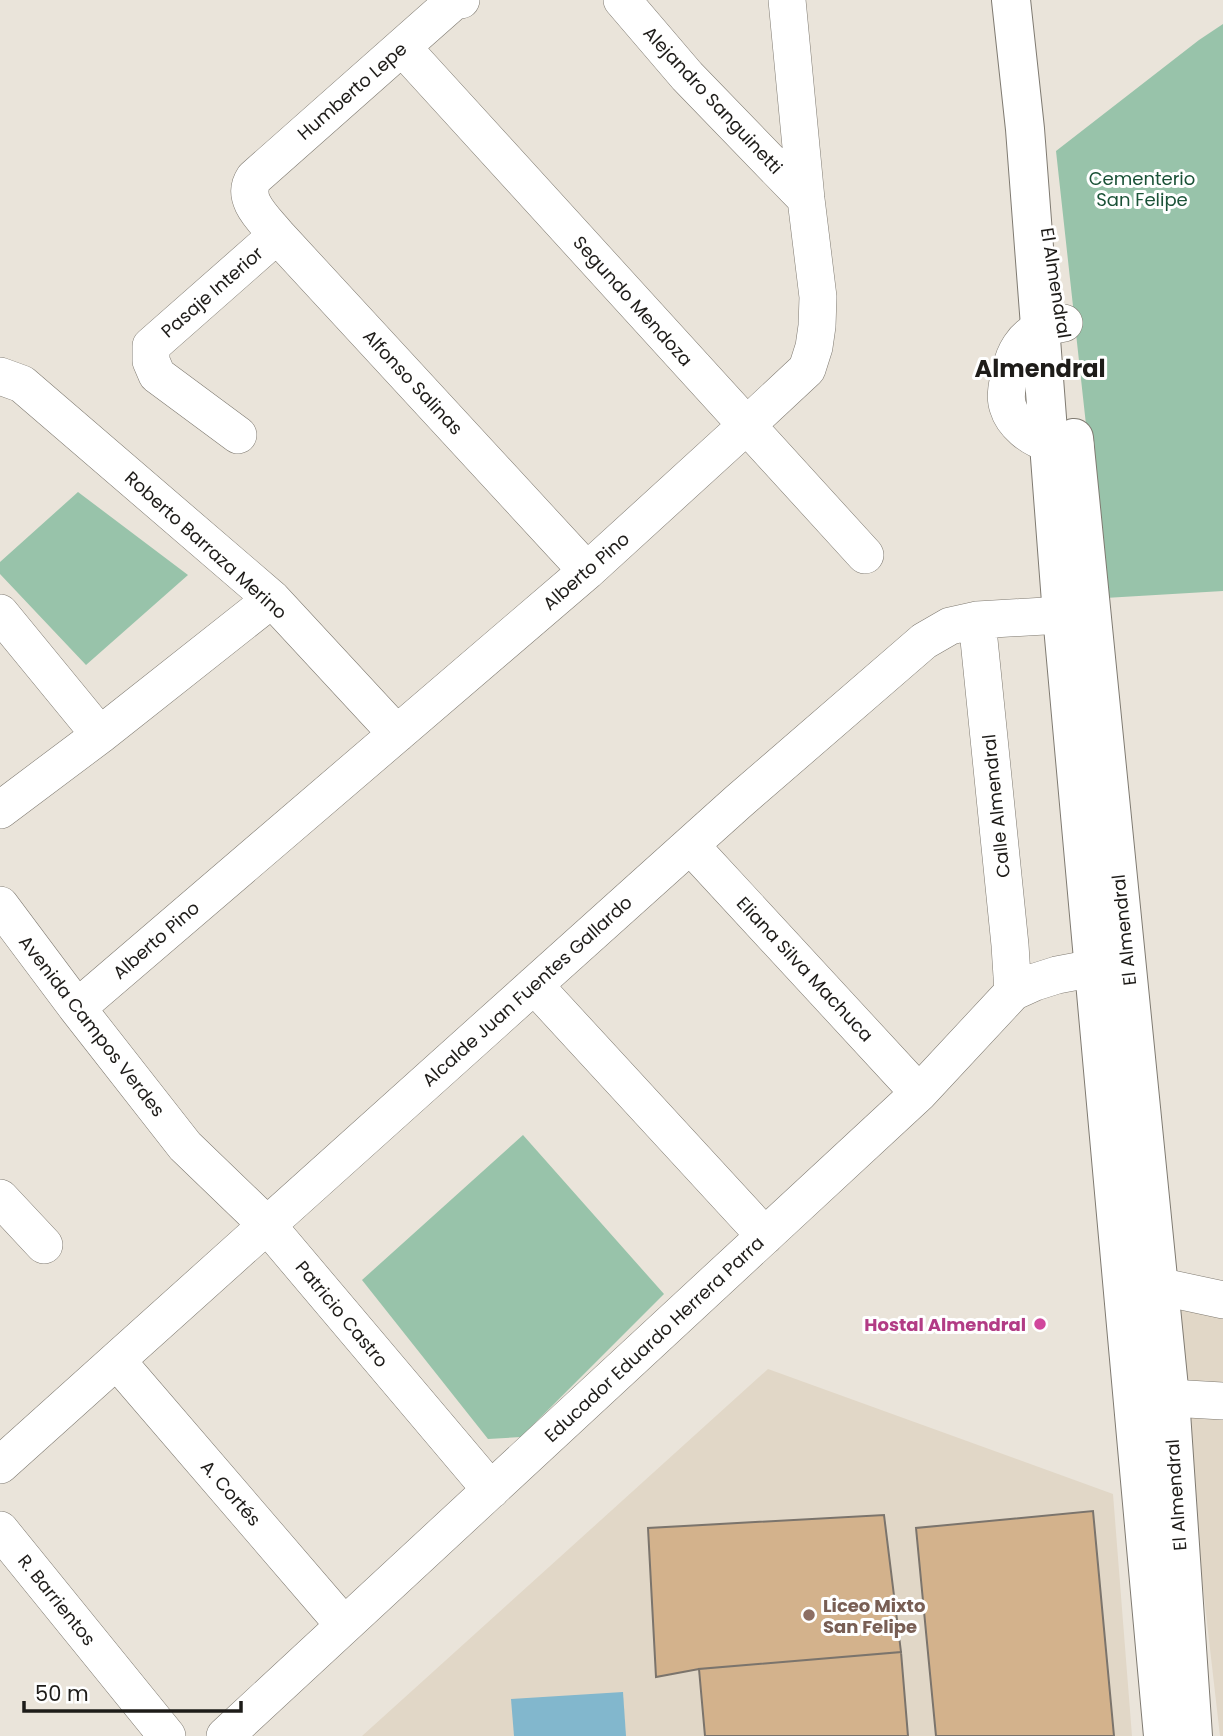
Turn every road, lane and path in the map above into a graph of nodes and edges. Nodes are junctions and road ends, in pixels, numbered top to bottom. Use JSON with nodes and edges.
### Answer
{"nodes":[{"id":1,"x":461,"y":0,"type":"edge"},
{"id":2,"x":622,"y":0,"type":"edge"},
{"id":3,"x":787,"y":0,"type":"edge"},
{"id":4,"x":1011,"y":0,"type":"edge"},
{"id":5,"x":402,"y":47,"type":"junction"},
{"id":6,"x":249,"y":188,"type":"joint"},
{"id":7,"x":806,"y":200,"type":"junction"},
{"id":8,"x":277,"y":235,"type":"junction"},
{"id":9,"x":1052,"y":326,"type":"junction"},
{"id":10,"x":0,"y":376,"type":"edge"},
{"id":11,"x":747,"y":425,"type":"junction"},
{"id":12,"x":238,"y":435,"type":"dead end"},
{"id":13,"x":1062,"y":444,"type":"junction"},
{"id":14,"x":865,"y":555,"type":"dead end"},
{"id":15,"x":587,"y":571,"type":"junction"},
{"id":16,"x":272,"y":599,"type":"junction"},
{"id":17,"x":0,"y":613,"type":"edge"},
{"id":18,"x":976,"y":620,"type":"junction"},
{"id":19,"x":1078,"y":623,"type":"junction"},
{"id":20,"x":397,"y":734,"type":"junction"},
{"id":21,"x":100,"y":735,"type":"junction"},
{"id":22,"x":0,"y":810,"type":"edge"},
{"id":23,"x":690,"y":845,"type":"junction"},
{"id":24,"x":0,"y":905,"type":"edge"},
{"id":25,"x":1094,"y":968,"type":"junction"},
{"id":26,"x":534,"y":985,"type":"junction"},
{"id":27,"x":1013,"y":992,"type":"junction"},
{"id":28,"x":78,"y":1008,"type":"junction"},
{"id":29,"x":919,"y":1093,"type":"junction"},
{"id":30,"x":185,"y":1146,"type":"joint"},
{"id":31,"x":4,"y":1211,"type":"edge"},
{"id":32,"x":267,"y":1225,"type":"junction"},
{"id":33,"x":765,"y":1236,"type":"junction"},
{"id":34,"x":44,"y":1245,"type":"dead end"},
{"id":35,"x":1158,"y":1286,"type":"junction"},
{"id":36,"x":1223,"y":1300,"type":"edge"},
{"id":37,"x":117,"y":1361,"type":"junction"},
{"id":38,"x":1170,"y":1398,"type":"junction"},
{"id":39,"x":1223,"y":1401,"type":"edge"},
{"id":40,"x":0,"y":1465,"type":"edge"},
{"id":41,"x":491,"y":1490,"type":"junction"},
{"id":42,"x":0,"y":1530,"type":"edge"},
{"id":43,"x":344,"y":1625,"type":"junction"},
{"id":44,"x":167,"y":1736,"type":"edge"},
{"id":45,"x":225,"y":1736,"type":"edge"},
{"id":46,"x":1163,"y":1736,"type":"edge"},
{"id":47,"x":1193,"y":1736,"type":"edge"}],
"edges":[{"from":1,"to":5,"type":"street","name":"Humberto Lepe"},
{"from":2,"to":7,"type":"street","name":"Alejandro Sanguinetti"},
{"from":3,"to":7,"type":"street","name":"Alberto Pino"},
{"from":4,"to":9,"type":"main road","name":"El Almendral"},
{"from":5,"to":6,"type":"street","name":"Humberto Lepe"},
{"from":5,"to":11,"type":"street","name":"Segundo Mendoza"},
{"from":6,"to":8,"type":"street","name":"Alfonso Salinas"},
{"from":7,"to":11,"type":"street","name":"Alberto Pino"},
{"from":8,"to":12,"type":"street","name":"Pasaje Interior"},
{"from":8,"to":15,"type":"street","name":"Alfonso Salinas"},
{"from":9,"to":13,"type":"main road","name":"El Almendral"},
{"from":9,"to":13,"type":"street"},
{"from":10,"to":16,"type":"street","name":"Roberto Barraza Merino"},
{"from":11,"to":14,"type":"street","name":"Segundo Mendoza"},
{"from":11,"to":15,"type":"street","name":"Alberto Pino"},
{"from":13,"to":19,"type":"main road","name":"El Almendral"},
{"from":15,"to":20,"type":"street","name":"Alberto Pino"},
{"from":16,"to":20,"type":"street","name":"Roberto Barraza Merino"},
{"from":16,"to":21,"type":"street"},
{"from":17,"to":21,"type":"street"},
{"from":18,"to":19,"type":"street","name":"Alcalde Juan Fuentes Gallardo"},
{"from":18,"to":23,"type":"street","name":"Alcalde Juan Fuentes Gallardo"},
{"from":18,"to":27,"type":"street","name":"Calle Almendral"},
{"from":19,"to":25,"type":"main road","name":"El Almendral"},
{"from":19,"to":35,"type":"main road","name":"El Almendral"},
{"from":20,"to":28,"type":"street","name":"Alberto Pino"},
{"from":21,"to":22,"type":"street"},
{"from":23,"to":26,"type":"street","name":"Alcalde Juan Fuentes Gallardo"},
{"from":23,"to":29,"type":"street","name":"Eliana Silva Machuca"},
{"from":24,"to":28,"type":"street","name":"Avenida Campos Verdes"},
{"from":25,"to":27,"type":"street","name":"Educador Eduardo Herrera Parra"},
{"from":25,"to":46,"type":"main road","name":"El Almendral"},
{"from":26,"to":32,"type":"street","name":"Alcalde Juan Fuentes Gallardo"},
{"from":26,"to":33,"type":"street"},
{"from":27,"to":29,"type":"street","name":"Educador Eduardo Herrera Parra"},
{"from":28,"to":30,"type":"street","name":"Avenida Campos Verdes"},
{"from":29,"to":33,"type":"street","name":"Educador Eduardo Herrera Parra"},
{"from":30,"to":32,"type":"street","name":"Patricio Castro"},
{"from":31,"to":34,"type":"street"},
{"from":32,"to":37,"type":"street","name":"Alcalde Juan Fuentes Gallardo"},
{"from":32,"to":41,"type":"street","name":"Patricio Castro"},
{"from":33,"to":41,"type":"street","name":"Educador Eduardo Herrera Parra"},
{"from":35,"to":36,"type":"street"},
{"from":35,"to":38,"type":"main road","name":"El Almendral"},
{"from":37,"to":40,"type":"street","name":"Alcalde Juan Fuentes Gallardo"},
{"from":37,"to":43,"type":"street","name":"A. Cortés"},
{"from":38,"to":39,"type":"street"},
{"from":38,"to":47,"type":"main road","name":"El Almendral"},
{"from":41,"to":43,"type":"street","name":"Educador Eduardo Herrera Parra"},
{"from":42,"to":44,"type":"street","name":"R. Barrientos"},
{"from":43,"to":45,"type":"street","name":"Educador Eduardo Herrera Parra"}]}
